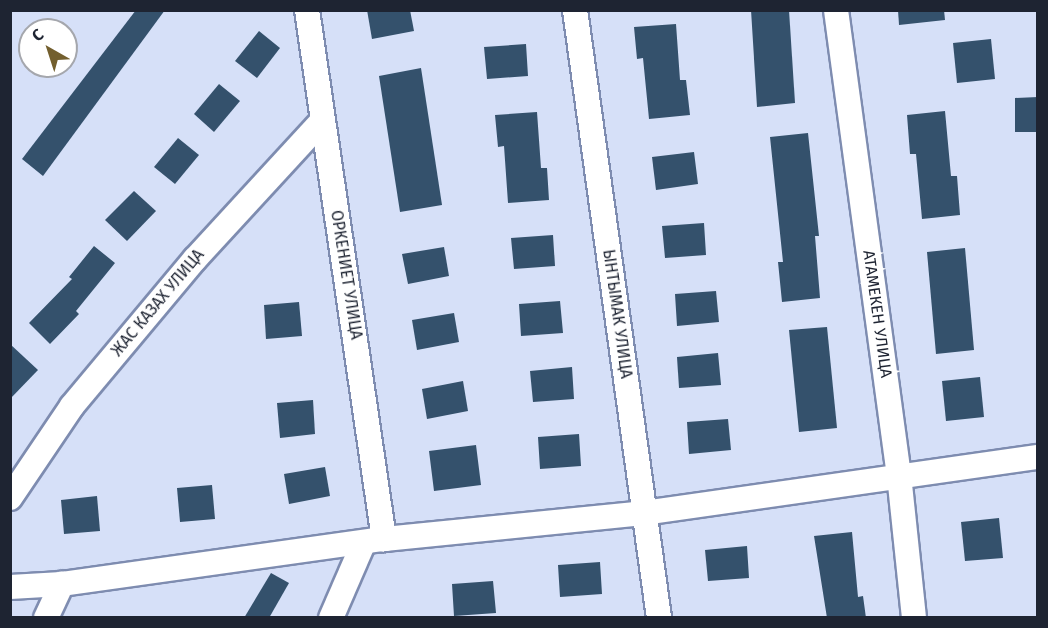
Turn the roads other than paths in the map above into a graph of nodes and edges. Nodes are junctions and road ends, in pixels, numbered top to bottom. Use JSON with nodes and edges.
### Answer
{"nodes":[{"id":1,"x":307,"y":10,"type":"edge"},
{"id":2,"x":574,"y":10,"type":"edge"},
{"id":3,"x":836,"y":10,"type":"edge"},
{"id":4,"x":322,"y":121,"type":"junction"},
{"id":5,"x":1038,"y":457,"type":"edge"},
{"id":6,"x":899,"y":475,"type":"junction"},
{"id":7,"x":10,"y":498,"type":"edge"},
{"id":8,"x":644,"y":513,"type":"junction"},
{"id":9,"x":374,"y":542,"type":"junction"},
{"id":10,"x":62,"y":584,"type":"junction"},
{"id":11,"x":10,"y":586,"type":"edge"},
{"id":12,"x":46,"y":618,"type":"edge"},
{"id":13,"x":331,"y":618,"type":"edge"},
{"id":14,"x":659,"y":618,"type":"edge"},
{"id":15,"x":914,"y":618,"type":"edge"}],
"edges":[{"from":1,"to":4,"type":"street","name":"ОРКЕНИЕТ УЛИЦА"},
{"from":2,"to":8,"type":"street","name":"ЫНТЫМАК УЛИЦА"},
{"from":3,"to":6,"type":"street","name":"АТАМЕКЕН УЛИЦА"},
{"from":4,"to":7,"type":"street","name":"ЖАС КАЗАХ УЛИЦА"},
{"from":4,"to":9,"type":"street","name":"ОРКЕНИЕТ УЛИЦА"},
{"from":5,"to":6,"type":"street"},
{"from":6,"to":8,"type":"street"},
{"from":6,"to":15,"type":"street","name":"АТАМЕКЕН УЛИЦА"},
{"from":8,"to":9,"type":"street"},
{"from":8,"to":14,"type":"street","name":"ЫНТЫМАК УЛИЦА"},
{"from":9,"to":10,"type":"street"},
{"from":9,"to":13,"type":"street"},
{"from":10,"to":11,"type":"street"},
{"from":10,"to":12,"type":"street"}]}
